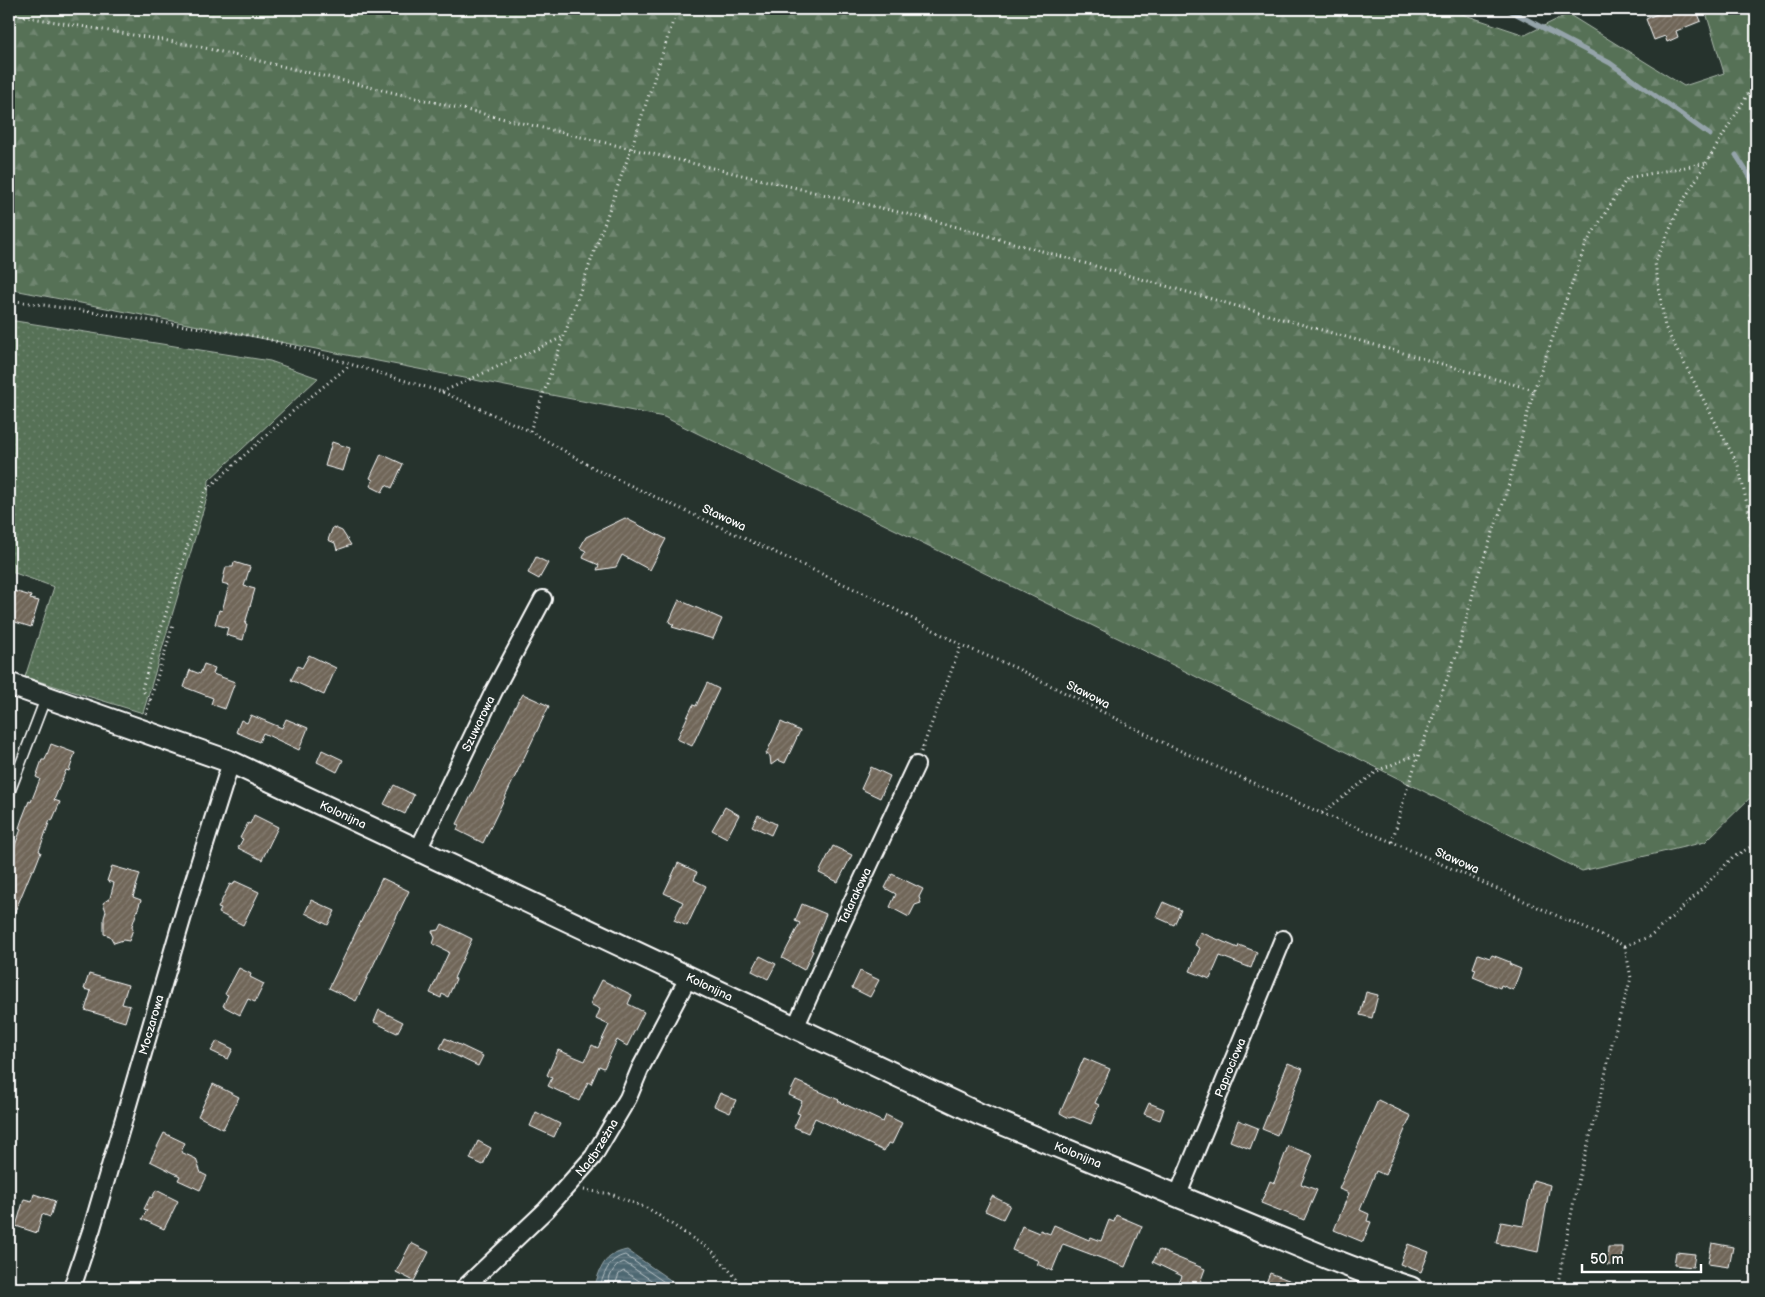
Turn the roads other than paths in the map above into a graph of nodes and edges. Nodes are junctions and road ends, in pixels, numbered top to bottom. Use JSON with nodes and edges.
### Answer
{"nodes":[{"id":1,"x":543,"y":598,"type":"dead end"},
{"id":2,"x":9,"y":684,"type":"edge"},
{"id":3,"x":46,"y":697,"type":"junction"},
{"id":4,"x":231,"y":762,"type":"junction"},
{"id":5,"x":916,"y":765,"type":"road end"},
{"id":6,"x":9,"y":794,"type":"edge"},
{"id":7,"x":418,"y":850,"type":"junction"},
{"id":8,"x":1283,"y":939,"type":"dead end"},
{"id":9,"x":688,"y":978,"type":"junction"},
{"id":10,"x":795,"y":1028,"type":"junction"},
{"id":11,"x":1177,"y":1197,"type":"junction"},
{"id":12,"x":72,"y":1288,"type":"edge"},
{"id":13,"x":464,"y":1288,"type":"edge"},
{"id":14,"x":1412,"y":1288,"type":"edge"}],
"edges":[{"from":1,"to":7,"type":"street","name":"Szuwarowa"},
{"from":2,"to":3,"type":"street","name":"Kolonijna"},
{"from":3,"to":4,"type":"street","name":"Kolonijna"},
{"from":3,"to":6,"type":"lane"},
{"from":4,"to":7,"type":"street","name":"Kolonijna"},
{"from":4,"to":12,"type":"street","name":"Moczarowa"},
{"from":5,"to":10,"type":"street","name":"Tatarakowa"},
{"from":7,"to":9,"type":"street","name":"Kolonijna"},
{"from":8,"to":11,"type":"street","name":"Paprociowa"},
{"from":9,"to":10,"type":"street","name":"Kolonijna"},
{"from":9,"to":13,"type":"street","name":"Nadbrzeżna"},
{"from":10,"to":11,"type":"street","name":"Kolonijna"},
{"from":11,"to":14,"type":"street","name":"Kolonijna"}]}
